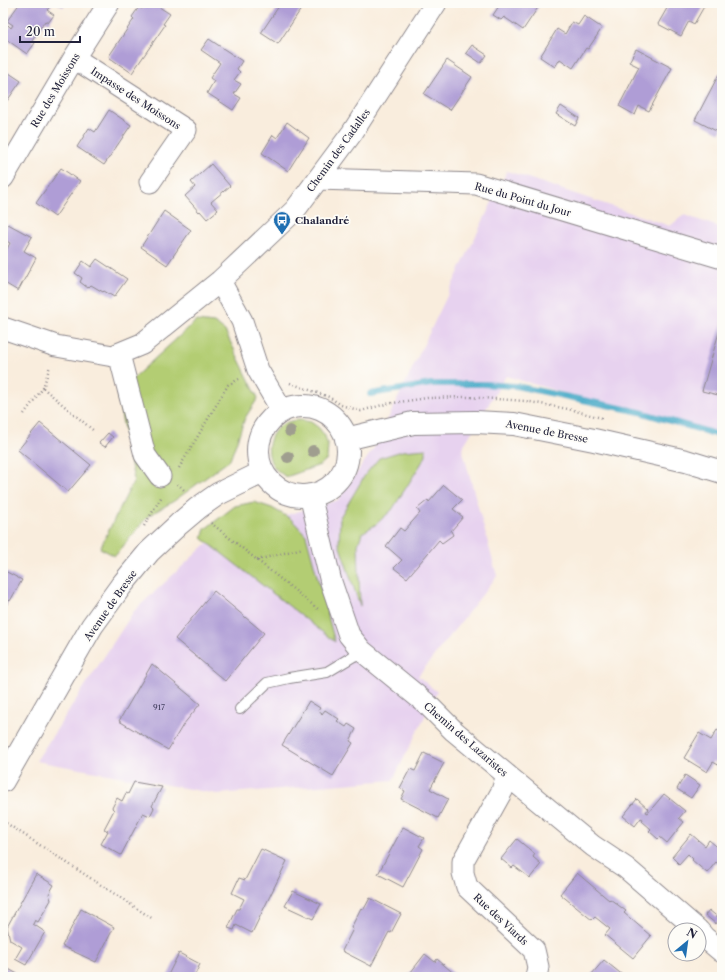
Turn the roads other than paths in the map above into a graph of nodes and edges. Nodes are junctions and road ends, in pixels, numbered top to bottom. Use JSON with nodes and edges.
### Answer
{"nodes":[{"id":1,"x":109,"y":3,"type":"edge"},
{"id":2,"x":436,"y":3,"type":"edge"},
{"id":3,"x":74,"y":58,"type":"junction"},
{"id":4,"x":3,"y":178,"type":"edge"},
{"id":5,"x":318,"y":179,"type":"junction"},
{"id":6,"x":150,"y":182,"type":"dead end"},
{"id":7,"x":722,"y":258,"type":"edge"},
{"id":8,"x":220,"y":281,"type":"junction"},
{"id":9,"x":3,"y":328,"type":"edge"},
{"id":10,"x":119,"y":354,"type":"junction"},
{"id":11,"x":282,"y":411,"type":"junction"},
{"id":12,"x":346,"y":439,"type":"junction"},
{"id":13,"x":263,"y":472,"type":"junction"},
{"id":14,"x":722,"y":472,"type":"edge"},
{"id":15,"x":166,"y":479,"type":"road end"},
{"id":16,"x":310,"y":495,"type":"junction"},
{"id":17,"x":362,"y":651,"type":"junction"},
{"id":18,"x":240,"y":709,"type":"dead end"},
{"id":19,"x":507,"y":776,"type":"junction"},
{"id":20,"x":3,"y":781,"type":"edge"},
{"id":21,"x":690,"y":922,"type":"edge"},
{"id":22,"x":707,"y":940,"type":"edge"},
{"id":23,"x":722,"y":952,"type":"edge"},
{"id":24,"x":536,"y":977,"type":"edge"}],
"edges":[{"from":1,"to":3,"type":"street","name":"Rue des Moissons"},
{"from":2,"to":5,"type":"street","name":"Chemin des Cadalles"},
{"from":3,"to":4,"type":"street","name":"Rue des Moissons"},
{"from":3,"to":6,"type":"street","name":"Impasse des Moissons"},
{"from":5,"to":7,"type":"street","name":"Rue du Point du Jour"},
{"from":5,"to":8,"type":"street","name":"Chemin des Cadalles"},
{"from":8,"to":10,"type":"street","name":"Chemin des Cadalles"},
{"from":8,"to":11,"type":"street"},
{"from":9,"to":10,"type":"street"},
{"from":10,"to":15,"type":"street"},
{"from":11,"to":12,"type":"main road"},
{"from":11,"to":13,"type":"main road"},
{"from":12,"to":14,"type":"main road","name":"Avenue de Bresse"},
{"from":12,"to":16,"type":"main road"},
{"from":13,"to":16,"type":"main road"},
{"from":13,"to":20,"type":"main road","name":"Avenue de Bresse"},
{"from":16,"to":17,"type":"street","name":"Chemin des Lazaristes"},
{"from":17,"to":18,"type":"lane"},
{"from":17,"to":19,"type":"street","name":"Chemin des Lazaristes"},
{"from":19,"to":21,"type":"street","name":"Chemin des Lazaristes"},
{"from":19,"to":24,"type":"street","name":"Rue des Viards"},
{"from":22,"to":23,"type":"street","name":"Chemin des Lazaristes"}]}
